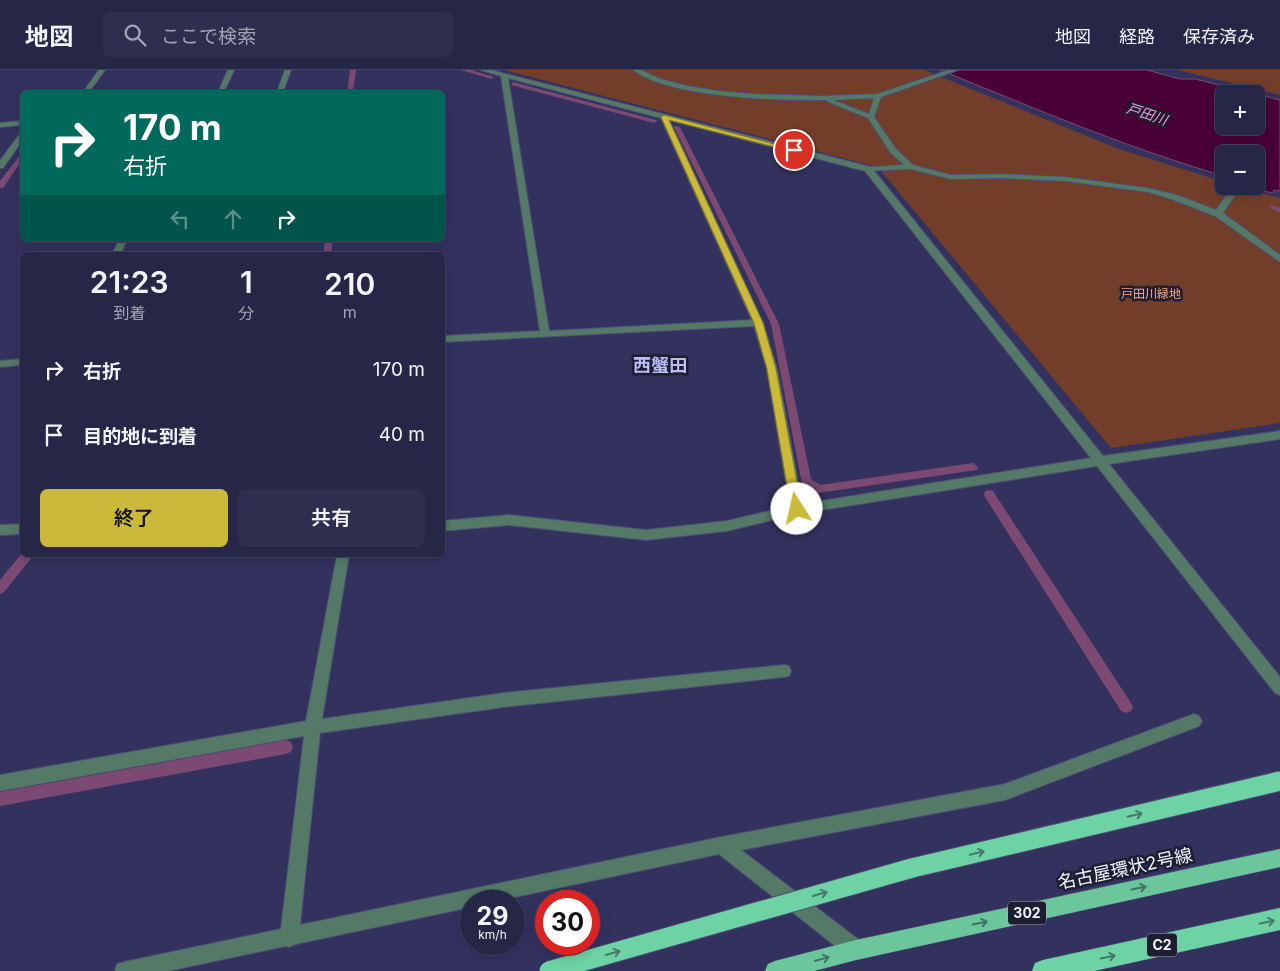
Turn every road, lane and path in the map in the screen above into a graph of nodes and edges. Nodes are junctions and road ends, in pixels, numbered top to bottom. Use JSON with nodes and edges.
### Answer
{"nodes":[{"id":1,"x":102,"y":70,"type":"edge"},
{"id":2,"x":231,"y":70,"type":"edge"},
{"id":3,"x":288,"y":70,"type":"edge"},
{"id":4,"x":484,"y":70,"type":"edge"},
{"id":5,"x":636,"y":70,"type":"edge"},
{"id":6,"x":955,"y":70,"type":"edge"},
{"id":7,"x":504,"y":75,"type":"junction"},
{"id":8,"x":87,"y":90,"type":"edge"},
{"id":9,"x":222,"y":90,"type":"edge"},
{"id":10,"x":281,"y":90,"type":"edge"},
{"id":11,"x":878,"y":96,"type":"junction"},
{"id":12,"x":826,"y":99,"type":"junction"},
{"id":13,"x":871,"y":116,"type":"junction"},
{"id":14,"x":664,"y":117,"type":"junction"},
{"id":15,"x":20,"y":123,"type":"edge"},
{"id":16,"x":0,"y":125,"type":"edge"},
{"id":17,"x":20,"y":140,"type":"edge"},
{"id":18,"x":0,"y":166,"type":"edge"},
{"id":19,"x":910,"y":167,"type":"junction"},
{"id":20,"x":868,"y":169,"type":"junction"},
{"id":21,"x":1231,"y":195,"type":"edge"},
{"id":22,"x":1218,"y":214,"type":"junction"},
{"id":23,"x":1280,"y":259,"type":"edge"},
{"id":24,"x":758,"y":323,"type":"junction"},
{"id":25,"x":545,"y":334,"type":"junction"},
{"id":26,"x":445,"y":339,"type":"edge"},
{"id":27,"x":20,"y":362,"type":"edge"},
{"id":28,"x":0,"y":364,"type":"edge"},
{"id":29,"x":1280,"y":435,"type":"edge"},
{"id":30,"x":1099,"y":462,"type":"junction"},
{"id":31,"x":797,"y":509,"type":"junction"},
{"id":32,"x":445,"y":526,"type":"edge"},
{"id":33,"x":20,"y":529,"type":"edge"},
{"id":34,"x":0,"y":530,"type":"edge"},
{"id":35,"x":343,"y":557,"type":"edge"},
{"id":36,"x":784,"y":671,"type":"dead end"},
{"id":37,"x":1280,"y":688,"type":"edge"},
{"id":38,"x":1194,"y":721,"type":"dead end"},
{"id":39,"x":313,"y":727,"type":"junction"},
{"id":40,"x":1280,"y":781,"type":"edge"},
{"id":41,"x":0,"y":782,"type":"edge"},
{"id":42,"x":721,"y":845,"type":"junction"},
{"id":43,"x":1280,"y":858,"type":"edge"},
{"id":44,"x":1280,"y":920,"type":"edge"},
{"id":45,"x":289,"y":938,"type":"junction"},
{"id":46,"x":856,"y":950,"type":"junction"},
{"id":47,"x":124,"y":971,"type":"edge"},
{"id":48,"x":549,"y":971,"type":"edge"},
{"id":49,"x":775,"y":971,"type":"edge"},
{"id":50,"x":1043,"y":971,"type":"edge"}],
"edges":[{"from":1,"to":8,"type":"street"},
{"from":2,"to":9,"type":"street"},
{"from":3,"to":10,"type":"street"},
{"from":4,"to":7,"type":"street"},
{"from":5,"to":12,"type":"street"},
{"from":6,"to":11,"type":"street"},
{"from":7,"to":14,"type":"street"},
{"from":7,"to":25,"type":"street"},
{"from":11,"to":12,"type":"street"},
{"from":11,"to":13,"type":"street"},
{"from":12,"to":13,"type":"street"},
{"from":13,"to":19,"type":"street"},
{"from":14,"to":20,"type":"street"},
{"from":14,"to":24,"type":"street"},
{"from":15,"to":16,"type":"street"},
{"from":17,"to":18,"type":"street"},
{"from":19,"to":20,"type":"street"},
{"from":19,"to":22,"type":"street"},
{"from":20,"to":30,"type":"street"},
{"from":21,"to":22,"type":"street"},
{"from":22,"to":23,"type":"street"},
{"from":24,"to":25,"type":"street"},
{"from":24,"to":31,"type":"street"},
{"from":25,"to":26,"type":"street"},
{"from":27,"to":28,"type":"street"},
{"from":29,"to":30,"type":"street"},
{"from":30,"to":31,"type":"street"},
{"from":30,"to":37,"type":"street"},
{"from":31,"to":32,"type":"street"},
{"from":33,"to":34,"type":"street"},
{"from":35,"to":39,"type":"street"},
{"from":36,"to":39,"type":"street"},
{"from":38,"to":42,"type":"street"},
{"from":39,"to":41,"type":"street"},
{"from":39,"to":45,"type":"street"},
{"from":48,"to":40,"type":"highway","one_way":true,"bridge":true},
{"from":42,"to":45,"type":"street"},
{"from":42,"to":46,"type":"street"},
{"from":46,"to":43,"type":"highway","name":"名古屋環状2号線","number":"302","one_way":true},
{"from":50,"to":44,"type":"highway","number":"C2","one_way":true},
{"from":45,"to":47,"type":"street"},
{"from":49,"to":46,"type":"highway","name":"名古屋環状2号線","number":"302","one_way":true}]}
